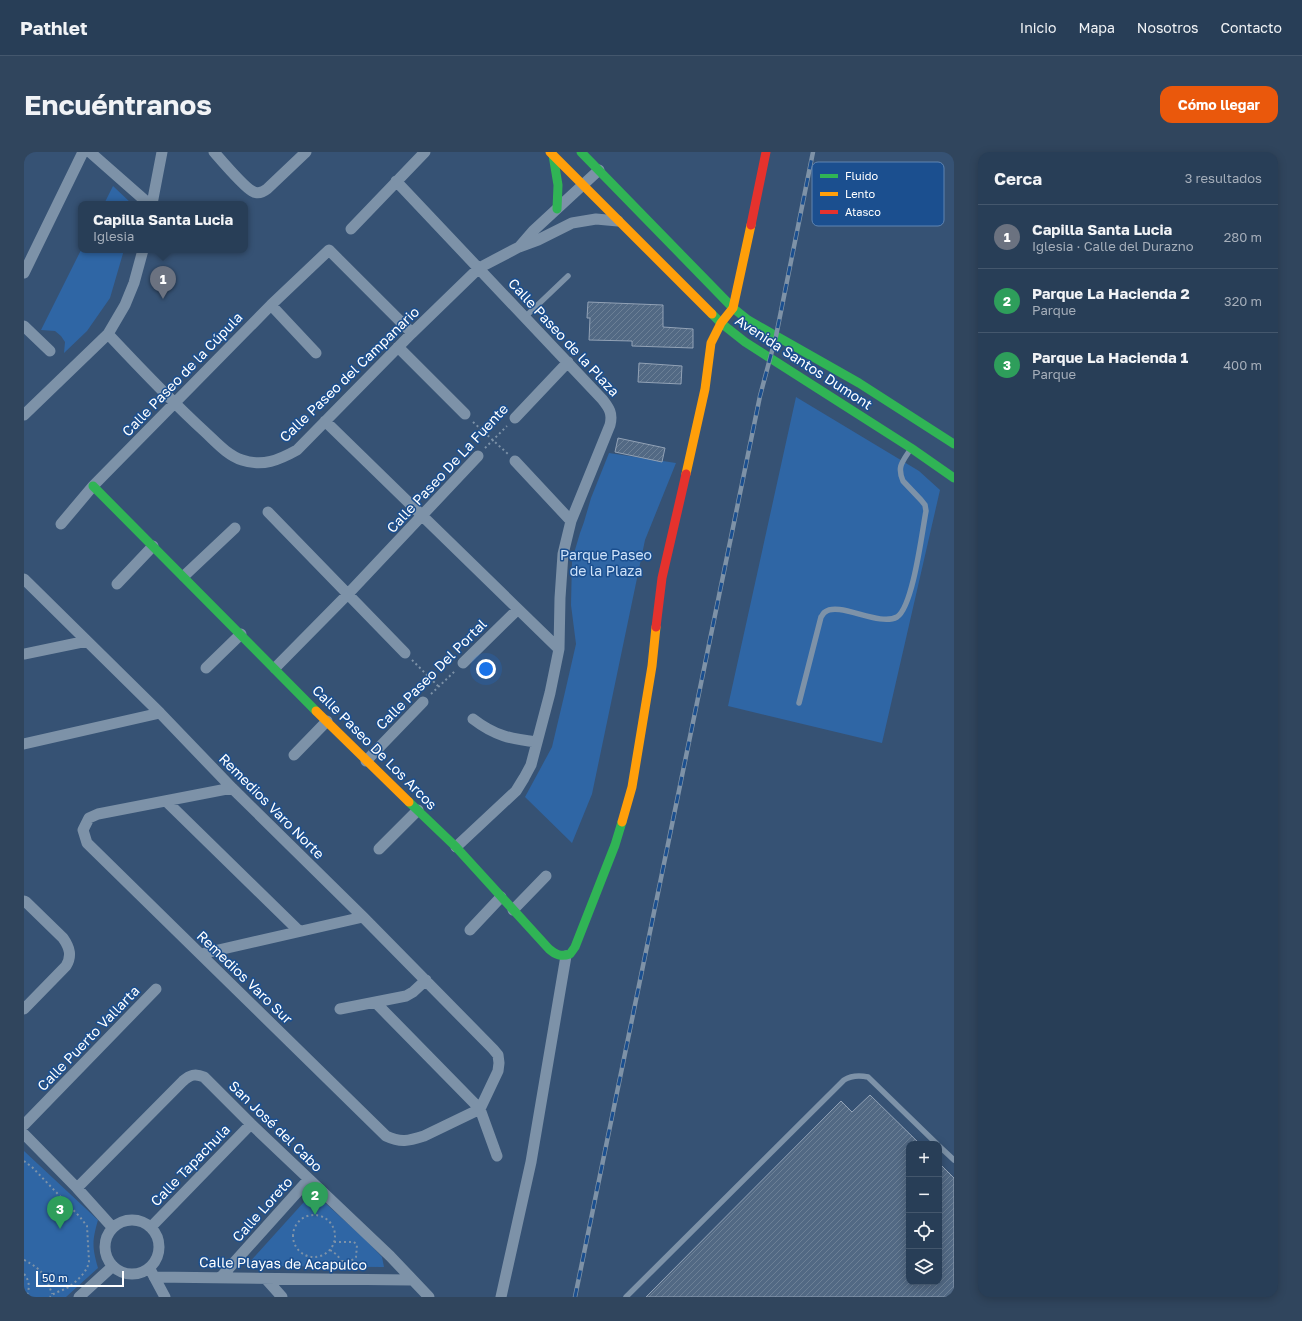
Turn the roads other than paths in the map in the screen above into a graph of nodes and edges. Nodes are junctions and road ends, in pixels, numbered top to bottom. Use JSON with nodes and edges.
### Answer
{"nodes":[{"id":1,"x":83,"y":152,"type":"edge"},
{"id":2,"x":90,"y":152,"type":"edge"},
{"id":3,"x":162,"y":152,"type":"edge"},
{"id":4,"x":214,"y":152,"type":"edge"},
{"id":5,"x":306,"y":152,"type":"edge"},
{"id":6,"x":425,"y":152,"type":"edge"},
{"id":7,"x":580,"y":152,"type":"edge"},
{"id":8,"x":766,"y":152,"type":"edge"},
{"id":9,"x":551,"y":154,"type":"edge"},
{"id":10,"x":599,"y":170,"type":"junction"},
{"id":11,"x":396,"y":181,"type":"junction"},
{"id":12,"x":583,"y":186,"type":"junction"},
{"id":13,"x":146,"y":201,"type":"edge"},
{"id":14,"x":153,"y":201,"type":"edge"},
{"id":15,"x":557,"y":209,"type":"junction"},
{"id":16,"x":618,"y":221,"type":"junction"},
{"id":17,"x":351,"y":229,"type":"dead end"},
{"id":18,"x":519,"y":247,"type":"junction"},
{"id":19,"x":142,"y":253,"type":"edge"},
{"id":20,"x":479,"y":268,"type":"junction"},
{"id":21,"x":24,"y":273,"type":"edge"},
{"id":22,"x":568,"y":276,"type":"dead end"},
{"id":23,"x":271,"y":305,"type":"junction"},
{"id":24,"x":733,"y":308,"type":"junction"},
{"id":25,"x":525,"y":317,"type":"junction"},
{"id":26,"x":721,"y":323,"type":"junction"},
{"id":27,"x":24,"y":326,"type":"edge"},
{"id":28,"x":412,"y":333,"type":"junction"},
{"id":29,"x":108,"y":334,"type":"junction"},
{"id":30,"x":398,"y":347,"type":"junction"},
{"id":31,"x":50,"y":351,"type":"dead end"},
{"id":32,"x":316,"y":352,"type":"dead end"},
{"id":33,"x":568,"y":362,"type":"junction"},
{"id":34,"x":174,"y":404,"type":"junction"},
{"id":35,"x":465,"y":414,"type":"road end"},
{"id":36,"x":24,"y":415,"type":"edge"},
{"id":37,"x":515,"y":418,"type":"road end"},
{"id":38,"x":325,"y":421,"type":"junction"},
{"id":39,"x":954,"y":444,"type":"edge"},
{"id":40,"x":912,"y":448,"type":"junction"},
{"id":41,"x":478,"y":456,"type":"road end"},
{"id":42,"x":515,"y":461,"type":"road end"},
{"id":43,"x":954,"y":478,"type":"edge"},
{"id":44,"x":93,"y":486,"type":"junction"},
{"id":45,"x":268,"y":512,"type":"dead end"},
{"id":46,"x":422,"y":516,"type":"junction"},
{"id":47,"x":571,"y":521,"type":"junction"},
{"id":48,"x":61,"y":524,"type":"dead end"},
{"id":49,"x":235,"y":528,"type":"dead end"},
{"id":50,"x":153,"y":546,"type":"junction"},
{"id":51,"x":184,"y":576,"type":"junction"},
{"id":52,"x":24,"y":579,"type":"edge"},
{"id":53,"x":117,"y":584,"type":"dead end"},
{"id":54,"x":348,"y":594,"type":"junction"},
{"id":55,"x":517,"y":610,"type":"junction"},
{"id":56,"x":241,"y":634,"type":"junction"},
{"id":57,"x":87,"y":641,"type":"junction"},
{"id":58,"x":559,"y":649,"type":"junction"},
{"id":59,"x":405,"y":653,"type":"road end"},
{"id":60,"x":24,"y":654,"type":"edge"},
{"id":61,"x":463,"y":663,"type":"road end"},
{"id":62,"x":206,"y":668,"type":"dead end"},
{"id":63,"x":275,"y":668,"type":"junction"},
{"id":64,"x":423,"y":702,"type":"road end"},
{"id":65,"x":799,"y":703,"type":"dead end"},
{"id":66,"x":160,"y":713,"type":"junction"},
{"id":67,"x":473,"y":719,"type":"dead end"},
{"id":68,"x":327,"y":721,"type":"junction"},
{"id":69,"x":537,"y":742,"type":"junction"},
{"id":70,"x":24,"y":744,"type":"edge"},
{"id":71,"x":294,"y":755,"type":"dead end"},
{"id":72,"x":366,"y":761,"type":"junction"},
{"id":73,"x":232,"y":788,"type":"junction"},
{"id":74,"x":166,"y":801,"type":"junction"},
{"id":75,"x":418,"y":810,"type":"junction"},
{"id":76,"x":456,"y":847,"type":"junction"},
{"id":77,"x":379,"y":849,"type":"dead end"},
{"id":78,"x":546,"y":876,"type":"dead end"},
{"id":79,"x":501,"y":897,"type":"junction"},
{"id":80,"x":24,"y":901,"type":"edge"},
{"id":81,"x":513,"y":910,"type":"junction"},
{"id":82,"x":363,"y":917,"type":"junction"},
{"id":83,"x":470,"y":930,"type":"dead end"},
{"id":84,"x":299,"y":932,"type":"junction"},
{"id":85,"x":201,"y":954,"type":"junction"},
{"id":86,"x":566,"y":956,"type":"junction"},
{"id":87,"x":426,"y":980,"type":"junction"},
{"id":88,"x":156,"y":989,"type":"dead end"},
{"id":89,"x":375,"y":1002,"type":"junction"},
{"id":90,"x":24,"y":1008,"type":"edge"},
{"id":91,"x":340,"y":1009,"type":"dead end"},
{"id":92,"x":480,"y":1109,"type":"junction"},
{"id":93,"x":251,"y":1124,"type":"junction"},
{"id":94,"x":24,"y":1125,"type":"edge"},
{"id":95,"x":24,"y":1134,"type":"edge"},
{"id":96,"x":934,"y":1141,"type":"edge"},
{"id":97,"x":942,"y":1149,"type":"edge"},
{"id":98,"x":497,"y":1156,"type":"dead end"},
{"id":99,"x":954,"y":1160,"type":"edge"},
{"id":100,"x":309,"y":1179,"type":"junction"},
{"id":101,"x":77,"y":1188,"type":"junction"},
{"id":102,"x":151,"y":1227,"type":"junction"},
{"id":103,"x":113,"y":1228,"type":"junction"},
{"id":104,"x":113,"y":1266,"type":"junction"},
{"id":105,"x":152,"y":1272,"type":"junction"},
{"id":106,"x":221,"y":1277,"type":"junction"},
{"id":107,"x":266,"y":1279,"type":"junction"},
{"id":108,"x":411,"y":1280,"type":"junction"},
{"id":109,"x":79,"y":1297,"type":"edge"},
{"id":110,"x":165,"y":1297,"type":"edge"},
{"id":111,"x":282,"y":1297,"type":"edge"},
{"id":112,"x":429,"y":1297,"type":"edge"},
{"id":113,"x":501,"y":1297,"type":"edge"},
{"id":114,"x":626,"y":1297,"type":"edge"}],
"edges":[{"from":1,"to":21,"type":"street"},
{"from":2,"to":13,"type":"street"},
{"from":3,"to":14,"type":"street"},
{"from":4,"to":5,"type":"street"},
{"from":6,"to":11,"type":"street"},
{"from":7,"to":10,"type":"street","name":"Avenida Santos Dumont"},
{"from":8,"to":24,"type":"street"},
{"from":9,"to":12,"type":"street","name":"Avenida Santos Dumont"},
{"from":9,"to":15,"type":"street"},
{"from":10,"to":12,"type":"street"},
{"from":10,"to":24,"type":"street","name":"Avenida Santos Dumont"},
{"from":11,"to":17,"type":"street"},
{"from":11,"to":20,"type":"street","name":"Calle Paseo de la Plaza"},
{"from":12,"to":15,"type":"street"},
{"from":12,"to":16,"type":"street","name":"Avenida Santos Dumont"},
{"from":15,"to":18,"type":"street"},
{"from":16,"to":18,"type":"street"},
{"from":16,"to":26,"type":"street","name":"Avenida Santos Dumont"},
{"from":18,"to":20,"type":"street","name":"Calle Paseo del Campanario"},
{"from":19,"to":29,"type":"street"},
{"from":20,"to":25,"type":"street","name":"Calle Paseo de la Plaza"},
{"from":20,"to":28,"type":"street","name":"Calle Paseo del Campanario"},
{"from":22,"to":25,"type":"lane"},
{"from":23,"to":28,"type":"street","name":"Calle Paseo de la Cúpula"},
{"from":23,"to":32,"type":"street"},
{"from":23,"to":34,"type":"street","name":"Calle Paseo de la Cúpula"},
{"from":24,"to":26,"type":"street"},
{"from":24,"to":39,"type":"street","name":"Avenida Santos Dumont"},
{"from":25,"to":33,"type":"street","name":"Calle Paseo de la Plaza"},
{"from":26,"to":40,"type":"street","name":"Avenida Santos Dumont"},
{"from":26,"to":86,"type":"street"},
{"from":27,"to":31,"type":"street"},
{"from":28,"to":30,"type":"street","name":"Calle Paseo del Campanario"},
{"from":29,"to":34,"type":"street","name":"Calle Paseo del Campanario"},
{"from":29,"to":36,"type":"street"},
{"from":30,"to":35,"type":"street"},
{"from":30,"to":38,"type":"street","name":"Calle Paseo del Campanario"},
{"from":33,"to":37,"type":"street","name":"Calle Paseo De La Fuente"},
{"from":33,"to":47,"type":"street","name":"Calle Paseo de la Plaza"},
{"from":34,"to":38,"type":"street","name":"Calle Paseo del Campanario"},
{"from":34,"to":44,"type":"street","name":"Calle Paseo de la Cúpula"},
{"from":38,"to":46,"type":"street"},
{"from":40,"to":43,"type":"street","name":"Avenida Santos Dumont"},
{"from":40,"to":65,"type":"lane"},
{"from":41,"to":46,"type":"street","name":"Calle Paseo De La Fuente"},
{"from":42,"to":47,"type":"street"},
{"from":44,"to":48,"type":"street","name":"Calle Paseo de la Cúpula"},
{"from":44,"to":50,"type":"street","name":"Calle Paseo De Los Arcos"},
{"from":45,"to":54,"type":"street"},
{"from":46,"to":54,"type":"street","name":"Calle Paseo De La Fuente"},
{"from":46,"to":55,"type":"street"},
{"from":47,"to":58,"type":"street","name":"Calle Paseo de la Plaza"},
{"from":49,"to":51,"type":"street"},
{"from":50,"to":51,"type":"street","name":"Calle Paseo De Los Arcos"},
{"from":50,"to":53,"type":"street"},
{"from":51,"to":56,"type":"street","name":"Calle Paseo De Los Arcos"},
{"from":52,"to":57,"type":"street","name":"Remedios Varo Norte"},
{"from":54,"to":59,"type":"street"},
{"from":54,"to":63,"type":"street","name":"Calle Paseo De La Fuente"},
{"from":55,"to":58,"type":"street"},
{"from":55,"to":61,"type":"street","name":"Calle Paseo Del Portal"},
{"from":56,"to":62,"type":"street"},
{"from":56,"to":63,"type":"street","name":"Calle Paseo De Los Arcos"},
{"from":57,"to":60,"type":"street"},
{"from":57,"to":66,"type":"street","name":"Remedios Varo Norte"},
{"from":58,"to":69,"type":"street","name":"Calle Paseo de la Plaza"},
{"from":63,"to":68,"type":"street","name":"Calle Paseo De Los Arcos"},
{"from":64,"to":72,"type":"street","name":"Calle Paseo Del Portal"},
{"from":66,"to":70,"type":"street"},
{"from":66,"to":73,"type":"street","name":"Remedios Varo Norte"},
{"from":67,"to":69,"type":"street"},
{"from":68,"to":71,"type":"street"},
{"from":68,"to":72,"type":"street","name":"Calle Paseo De Los Arcos"},
{"from":69,"to":76,"type":"street","name":"Calle Paseo de la Plaza"},
{"from":72,"to":75,"type":"street","name":"Calle Paseo De Los Arcos"},
{"from":73,"to":74,"type":"street"},
{"from":73,"to":82,"type":"street","name":"Remedios Varo Norte"},
{"from":74,"to":84,"type":"street"},
{"from":74,"to":85,"type":"street","name":"Remedios Varo Sur"},
{"from":75,"to":76,"type":"street","name":"Calle Paseo De Los Arcos"},
{"from":75,"to":77,"type":"street"},
{"from":76,"to":79,"type":"street","name":"Calle Paseo De Los Arcos"},
{"from":78,"to":81,"type":"street"},
{"from":79,"to":81,"type":"street","name":"Calle Paseo De Los Arcos"},
{"from":79,"to":83,"type":"street"},
{"from":80,"to":90,"type":"street"},
{"from":81,"to":86,"type":"street","name":"Calle Paseo De Los Arcos"},
{"from":82,"to":84,"type":"street"},
{"from":82,"to":87,"type":"street","name":"Remedios Varo Norte"},
{"from":84,"to":85,"type":"street"},
{"from":85,"to":92,"type":"street","name":"Remedios Varo Sur"},
{"from":86,"to":113,"type":"street"},
{"from":87,"to":89,"type":"street"},
{"from":87,"to":92,"type":"street","name":"Remedios Varo Norte"},
{"from":88,"to":94,"type":"street","name":"Calle Puerto Vallarta"},
{"from":89,"to":91,"type":"street"},
{"from":89,"to":92,"type":"street"},
{"from":92,"to":98,"type":"street"},
{"from":93,"to":100,"type":"street","name":"San José del Cabo"},
{"from":93,"to":101,"type":"street","name":"San José del Cabo"},
{"from":93,"to":102,"type":"street","name":"Calle Tapachula"},
{"from":95,"to":101,"type":"street"},
{"from":96,"to":114,"type":"lane"},
{"from":97,"to":99,"type":"lane"},
{"from":100,"to":106,"type":"street","name":"Calle Loreto"},
{"from":100,"to":108,"type":"street","name":"San José del Cabo"},
{"from":101,"to":103,"type":"street"},
{"from":102,"to":103,"type":"street"},
{"from":102,"to":105,"type":"street"},
{"from":103,"to":104,"type":"street"},
{"from":104,"to":105,"type":"street"},
{"from":104,"to":109,"type":"street"},
{"from":105,"to":106,"type":"street","name":"Calle Playas de Acapulco"},
{"from":105,"to":110,"type":"street"},
{"from":106,"to":107,"type":"street","name":"Calle Playas de Acapulco"},
{"from":107,"to":108,"type":"street","name":"Calle Playas de Acapulco"},
{"from":107,"to":111,"type":"street"},
{"from":108,"to":112,"type":"street","name":"San José del Cabo"}]}
